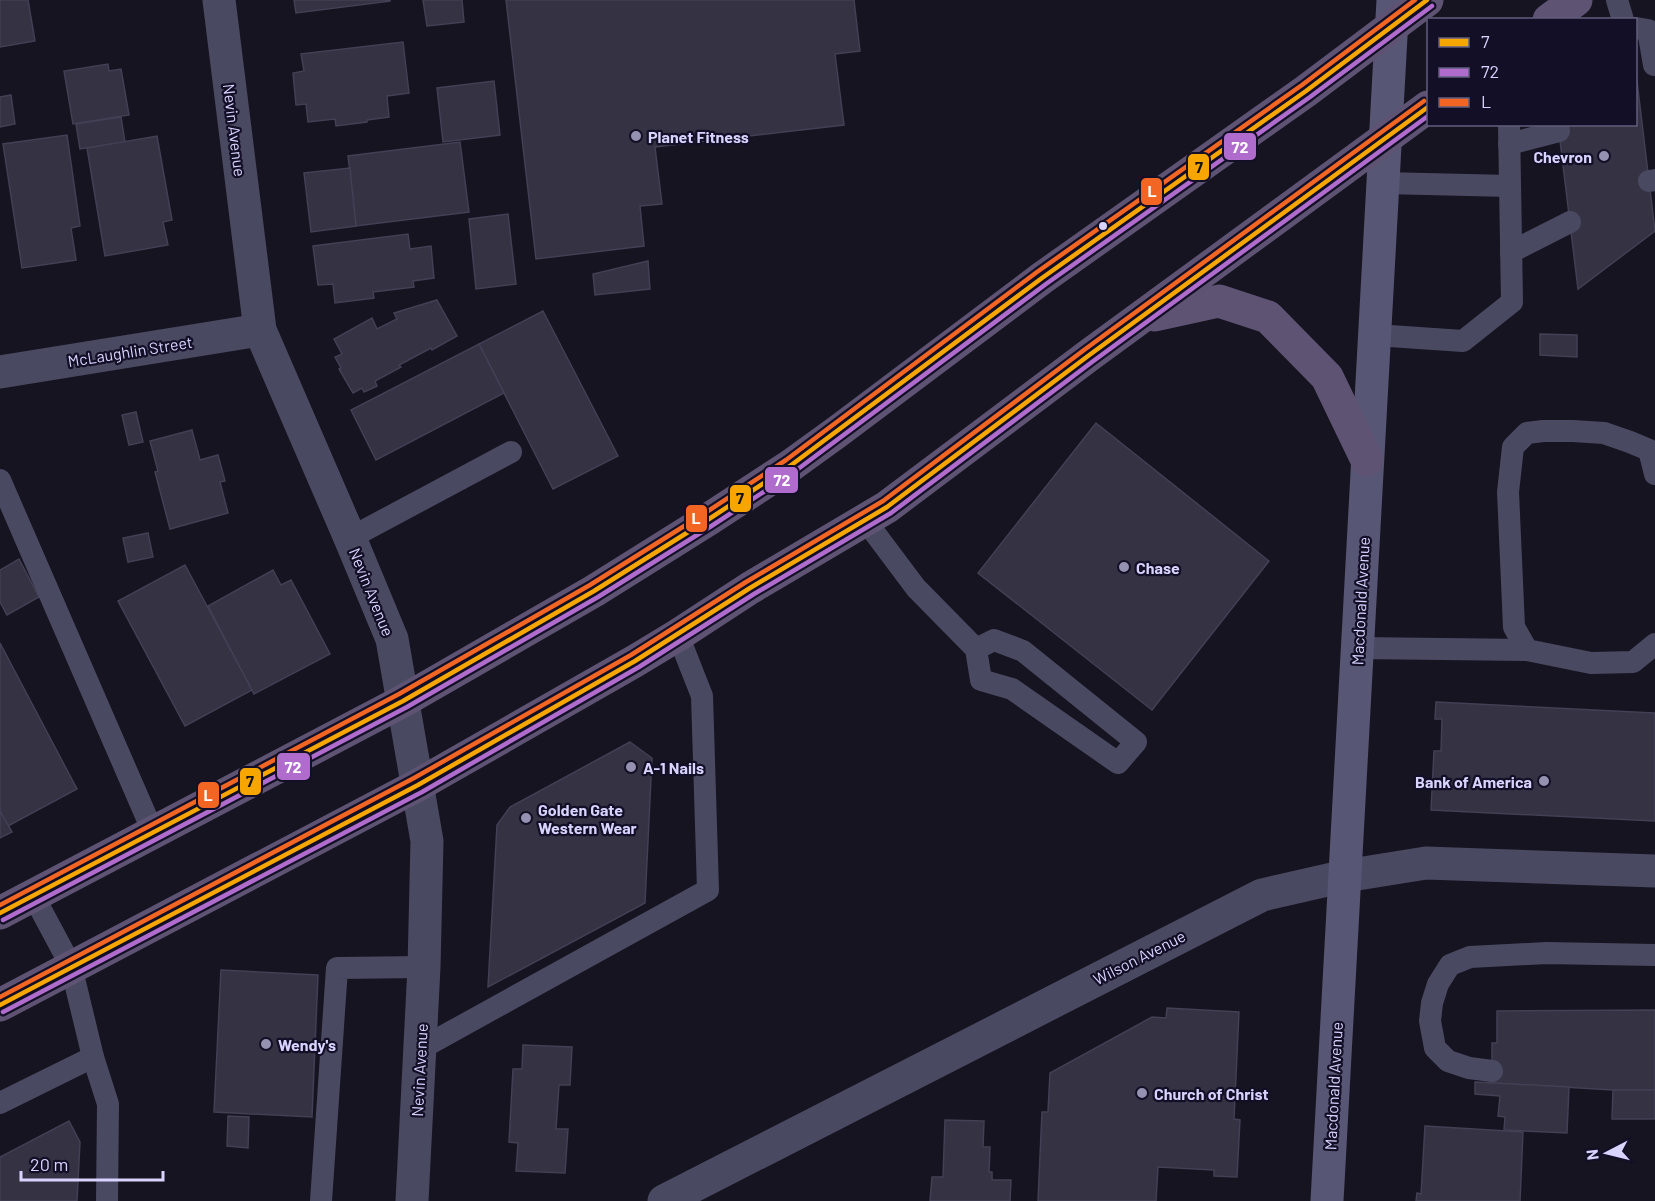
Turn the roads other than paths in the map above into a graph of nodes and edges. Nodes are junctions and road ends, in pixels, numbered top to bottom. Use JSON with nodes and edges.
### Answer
{"nodes":[{"id":1,"x":219,"y":0,"type":"edge"},
{"id":2,"x":1427,"y":0,"type":"edge"},
{"id":3,"x":1576,"y":0,"type":"edge"},
{"id":4,"x":1617,"y":0,"type":"edge"},
{"id":5,"x":1392,"y":13,"type":"edge"},
{"id":6,"x":1552,"y":18,"type":"edge"},
{"id":7,"x":1622,"y":18,"type":"edge"},
{"id":8,"x":1637,"y":28,"type":"edge"},
{"id":9,"x":1655,"y":65,"type":"edge"},
{"id":10,"x":1637,"y":70,"type":"edge"},
{"id":11,"x":1427,"y":108,"type":"edge"},
{"id":12,"x":1558,"y":131,"type":"dead end"},
{"id":13,"x":1509,"y":134,"type":"edge"},
{"id":14,"x":1386,"y":139,"type":"junction"},
{"id":15,"x":1383,"y":183,"type":"junction"},
{"id":16,"x":1510,"y":186,"type":"junction"},
{"id":17,"x":1570,"y":222,"type":"dead end"},
{"id":18,"x":1511,"y":252,"type":"junction"},
{"id":19,"x":1142,"y":318,"type":"junction"},
{"id":20,"x":260,"y":330,"type":"junction"},
{"id":21,"x":1375,"y":335,"type":"junction"},
{"id":22,"x":0,"y":372,"type":"edge"},
{"id":23,"x":1652,"y":450,"type":"edge"},
{"id":24,"x":512,"y":452,"type":"dead end"},
{"id":25,"x":1367,"y":460,"type":"junction"},
{"id":26,"x":1655,"y":474,"type":"edge"},
{"id":27,"x":0,"y":480,"type":"edge"},
{"id":28,"x":865,"y":520,"type":"junction"},
{"id":29,"x":350,"y":538,"type":"junction"},
{"id":30,"x":678,"y":635,"type":"junction"},
{"id":31,"x":1655,"y":644,"type":"edge"},
{"id":32,"x":1358,"y":648,"type":"junction"},
{"id":33,"x":976,"y":649,"type":"junction"},
{"id":34,"x":1527,"y":650,"type":"junction"},
{"id":35,"x":403,"y":701,"type":"junction"},
{"id":36,"x":418,"y":784,"type":"junction"},
{"id":37,"x":153,"y":832,"type":"junction"},
{"id":38,"x":1655,"y":872,"type":"edge"},
{"id":39,"x":1345,"y":876,"type":"junction"},
{"id":40,"x":33,"y":895,"type":"junction"},
{"id":41,"x":0,"y":913,"type":"edge"},
{"id":42,"x":1655,"y":954,"type":"edge"},
{"id":43,"x":71,"y":966,"type":"junction"},
{"id":44,"x":424,"y":967,"type":"junction"},
{"id":45,"x":0,"y":1005,"type":"edge"},
{"id":46,"x":420,"y":1049,"type":"junction"},
{"id":47,"x":93,"y":1057,"type":"junction"},
{"id":48,"x":1492,"y":1071,"type":"dead end"},
{"id":49,"x":0,"y":1103,"type":"edge"},
{"id":50,"x":107,"y":1201,"type":"edge"},
{"id":51,"x":321,"y":1201,"type":"edge"},
{"id":52,"x":412,"y":1201,"type":"edge"},
{"id":53,"x":664,"y":1201,"type":"edge"},
{"id":54,"x":1327,"y":1201,"type":"edge"}],
"edges":[{"from":1,"to":20,"type":"street","name":"Nevin Avenue"},
{"from":2,"to":5,"type":"main road"},
{"from":3,"to":6,"type":"main road"},
{"from":4,"to":7,"type":"lane"},
{"from":5,"to":14,"type":"street","name":"Macdonald Avenue"},
{"from":5,"to":35,"type":"main road"},
{"from":8,"to":9,"type":"lane"},
{"from":9,"to":10,"type":"lane"},
{"from":11,"to":14,"type":"main road"},
{"from":12,"to":13,"type":"lane"},
{"from":13,"to":16,"type":"lane"},
{"from":14,"to":15,"type":"street","name":"Macdonald Avenue"},
{"from":14,"to":19,"type":"main road"},
{"from":15,"to":16,"type":"lane"},
{"from":15,"to":21,"type":"street","name":"Macdonald Avenue"},
{"from":16,"to":18,"type":"lane"},
{"from":17,"to":18,"type":"lane"},
{"from":18,"to":21,"type":"lane"},
{"from":19,"to":25,"type":"main road"},
{"from":19,"to":28,"type":"main road"},
{"from":20,"to":22,"type":"street","name":"McLaughlin Street"},
{"from":20,"to":29,"type":"street","name":"Nevin Avenue"},
{"from":21,"to":25,"type":"street","name":"Macdonald Avenue"},
{"from":23,"to":26,"type":"lane"},
{"from":23,"to":34,"type":"lane"},
{"from":24,"to":29,"type":"lane"},
{"from":25,"to":32,"type":"street","name":"Macdonald Avenue"},
{"from":27,"to":37,"type":"lane"},
{"from":28,"to":30,"type":"main road"},
{"from":28,"to":33,"type":"lane"},
{"from":29,"to":35,"type":"street","name":"Nevin Avenue"},
{"from":30,"to":36,"type":"main road"},
{"from":30,"to":46,"type":"lane"},
{"from":31,"to":34,"type":"lane"},
{"from":32,"to":34,"type":"lane"},
{"from":32,"to":39,"type":"street","name":"Macdonald Avenue"},
{"from":33,"to":33,"type":"lane"},
{"from":35,"to":36,"type":"street","name":"Nevin Avenue"},
{"from":35,"to":37,"type":"main road"},
{"from":36,"to":43,"type":"main road"},
{"from":36,"to":44,"type":"street","name":"Nevin Avenue"},
{"from":37,"to":40,"type":"main road"},
{"from":38,"to":39,"type":"street","name":"Wilson Avenue"},
{"from":39,"to":53,"type":"street","name":"Wilson Avenue"},
{"from":39,"to":54,"type":"street","name":"Macdonald Avenue"},
{"from":40,"to":41,"type":"main road"},
{"from":40,"to":43,"type":"lane"},
{"from":42,"to":48,"type":"lane"},
{"from":43,"to":45,"type":"main road"},
{"from":43,"to":47,"type":"lane"},
{"from":44,"to":46,"type":"street","name":"Nevin Avenue"},
{"from":44,"to":51,"type":"lane"},
{"from":46,"to":52,"type":"street","name":"Nevin Avenue"},
{"from":47,"to":49,"type":"lane"},
{"from":47,"to":50,"type":"lane"}]}
